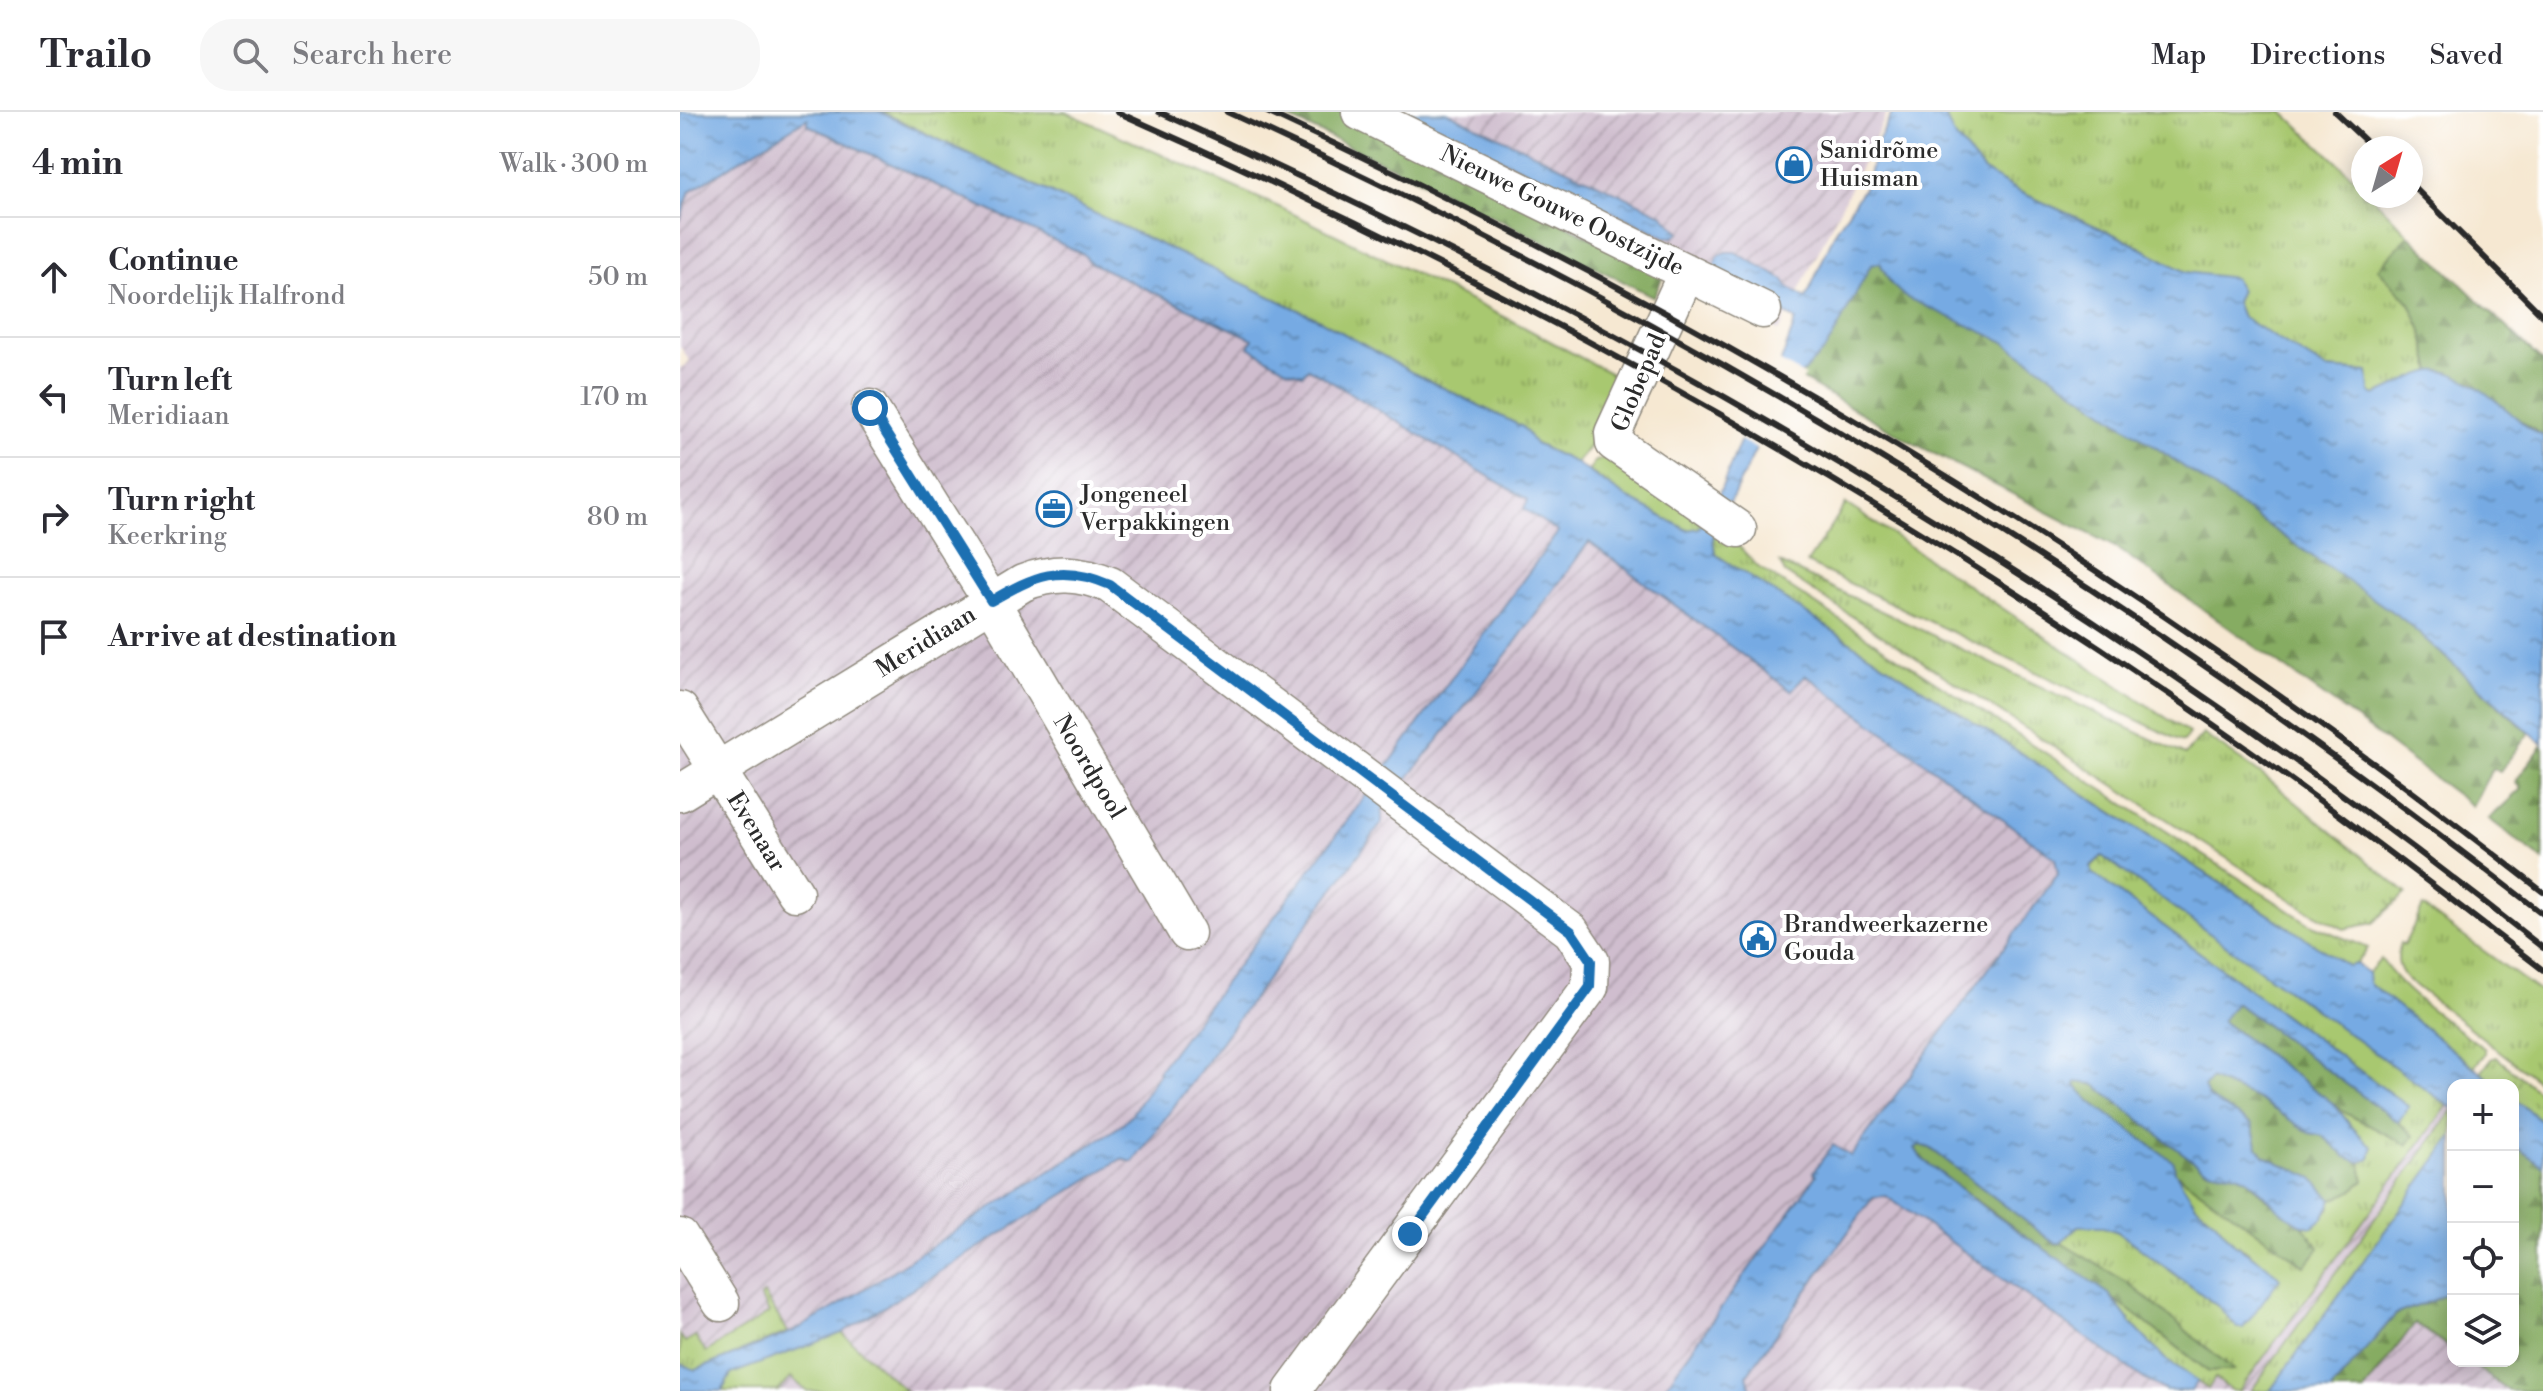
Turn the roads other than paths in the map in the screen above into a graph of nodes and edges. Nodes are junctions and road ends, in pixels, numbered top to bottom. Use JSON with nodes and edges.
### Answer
{"nodes":[{"id":1,"x":1360,"y":112,"type":"edge"},
{"id":2,"x":1687,"y":272,"type":"junction"},
{"id":3,"x":1763,"y":310,"type":"dead end"},
{"id":4,"x":870,"y":408,"type":"dead end"},
{"id":5,"x":1724,"y":519,"type":"dead end"},
{"id":6,"x":991,"y":601,"type":"junction"},
{"id":7,"x":680,"y":710,"type":"edge"},
{"id":8,"x":718,"y":771,"type":"junction"},
{"id":9,"x":680,"y":793,"type":"edge"},
{"id":10,"x":795,"y":893,"type":"dead end"},
{"id":11,"x":1187,"y":933,"type":"dead end"},
{"id":12,"x":680,"y":1237,"type":"edge"},
{"id":13,"x":721,"y":1303,"type":"dead end"},
{"id":14,"x":1292,"y":1391,"type":"edge"}],
"edges":[{"from":1,"to":2,"type":"street","name":"Nieuwe Gouwe Oostzijde"},
{"from":2,"to":3,"type":"street","name":"Nieuwe Gouwe Oostzijde"},
{"from":2,"to":5,"type":"street","name":"Globepad"},
{"from":4,"to":6,"type":"street","name":"Noordpool"},
{"from":6,"to":8,"type":"street","name":"Meridiaan"},
{"from":6,"to":11,"type":"street","name":"Noordpool"},
{"from":6,"to":14,"type":"street","name":"Meridiaan"},
{"from":7,"to":8,"type":"street","name":"Evenaar"},
{"from":8,"to":9,"type":"street","name":"Meridiaan"},
{"from":8,"to":10,"type":"street","name":"Evenaar"},
{"from":12,"to":13,"type":"street"}]}
